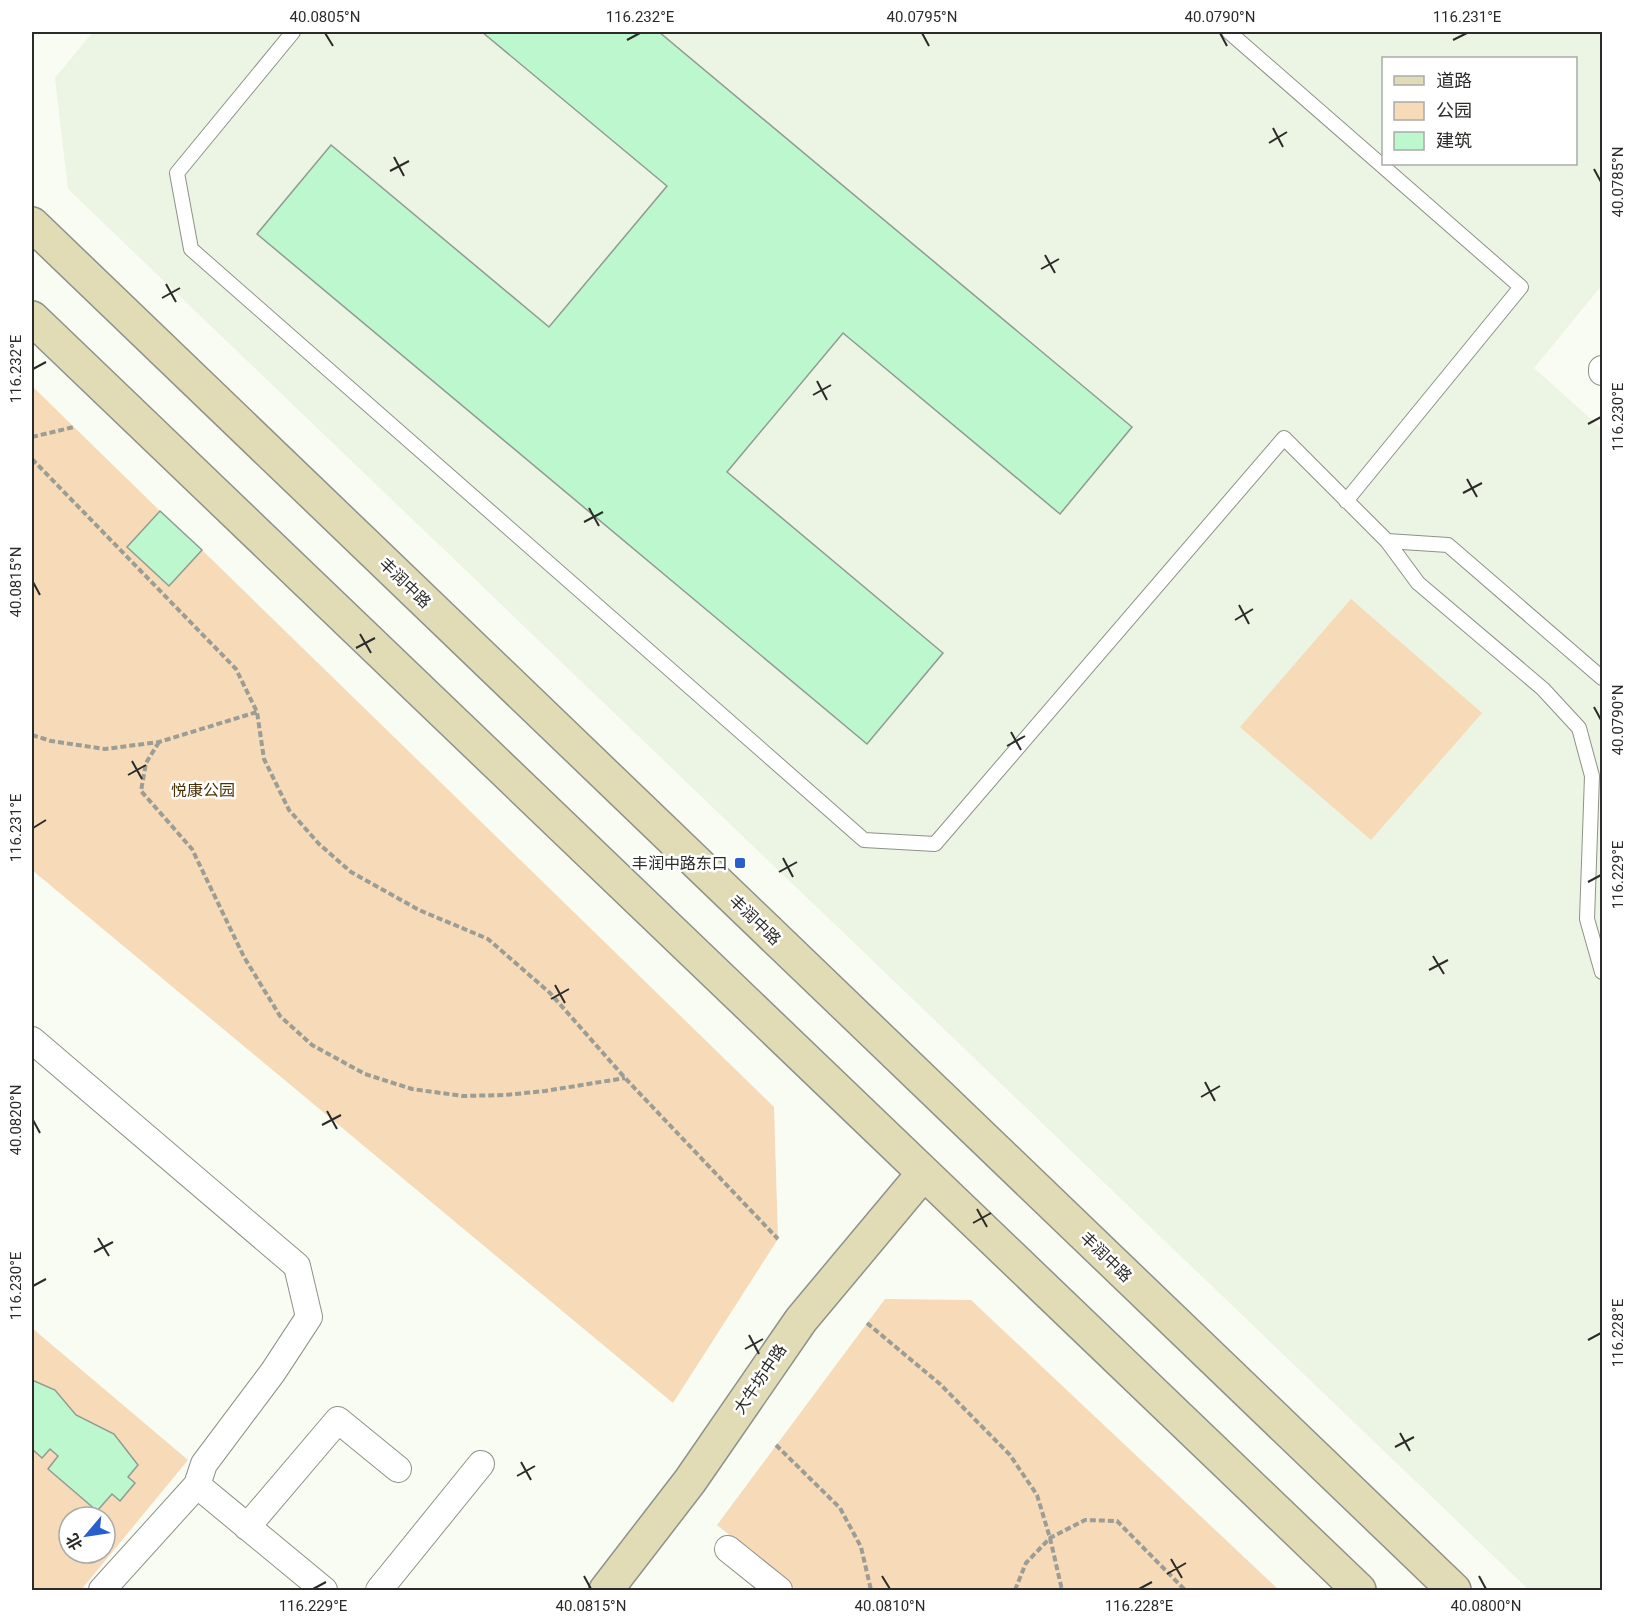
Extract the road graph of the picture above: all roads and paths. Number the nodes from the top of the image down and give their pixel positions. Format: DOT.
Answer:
graph roads {
  1 [pos="293,32"];
  2 [pos="1229,32"];
  3 [pos="32,224"];
  4 [pos="32,318"];
  5 [pos="74,427"];
  6 [pos="32,438"];
  7 [pos="32,459"];
  8 [pos="1346,501"];
  9 [pos="1387,541"];
  10 [pos="1602,678"];
  11 [pos="257,712"];
  12 [pos="32,735"];
  13 [pos="159,742"];
  14 [pos="1602,972"];
  15 [pos="32,1040"];
  16 [pos="625,1078"];
  17 [pos="923,1174"];
  18 [pos="777,1239"];
  19 [pos="867,1323"];
  20 [pos="776,1445"];
  21 [pos="481,1464"];
  22 [pos="398,1469"];
  23 [pos="197,1485"];
  24 [pos="247,1527"];
  25 [pos="1050,1538"];
  26 [pos="728,1549"];
  27 [pos="102,1590"];
  28 [pos="324,1590"];
  29 [pos="379,1590"];
  30 [pos="606,1590"];
  31 [pos="779,1590"];
  32 [pos="871,1590"];
  33 [pos="1015,1590"];
  34 [pos="1062,1590"];
  35 [pos="1185,1590"];
  36 [pos="1359,1590"];
  37 [pos="1454,1590"];
  1 -- 8 [label="lane"];
  2 -- 8 [label="lane"];
  3 -- 37 [label="street, 丰润中路"];
  4 -- 17 [label="street"];
  5 -- 6 [label="path"];
  7 -- 11 [label="path"];
  8 -- 9 [label="lane"];
  9 -- 10 [label="lane"];
  9 -- 14 [label="lane"];
  11 -- 13 [label="path"];
  11 -- 16 [label="path"];
  12 -- 13 [label="path"];
  13 -- 16 [label="path"];
  15 -- 23 [label="street"];
  16 -- 18 [label="path"];
  17 -- 30 [label="street, 大牛坊中路"];
  17 -- 36 [label="street"];
  19 -- 25 [label="path"];
  20 -- 32 [label="path"];
  21 -- 29 [label="street"];
  22 -- 24 [label="street"];
  23 -- 24 [label="street"];
  23 -- 27 [label="street"];
  24 -- 28 [label="street"];
  25 -- 33 [label="path"];
  25 -- 34 [label="path"];
  25 -- 35 [label="path"];
  26 -- 31 [label="street"];
}
